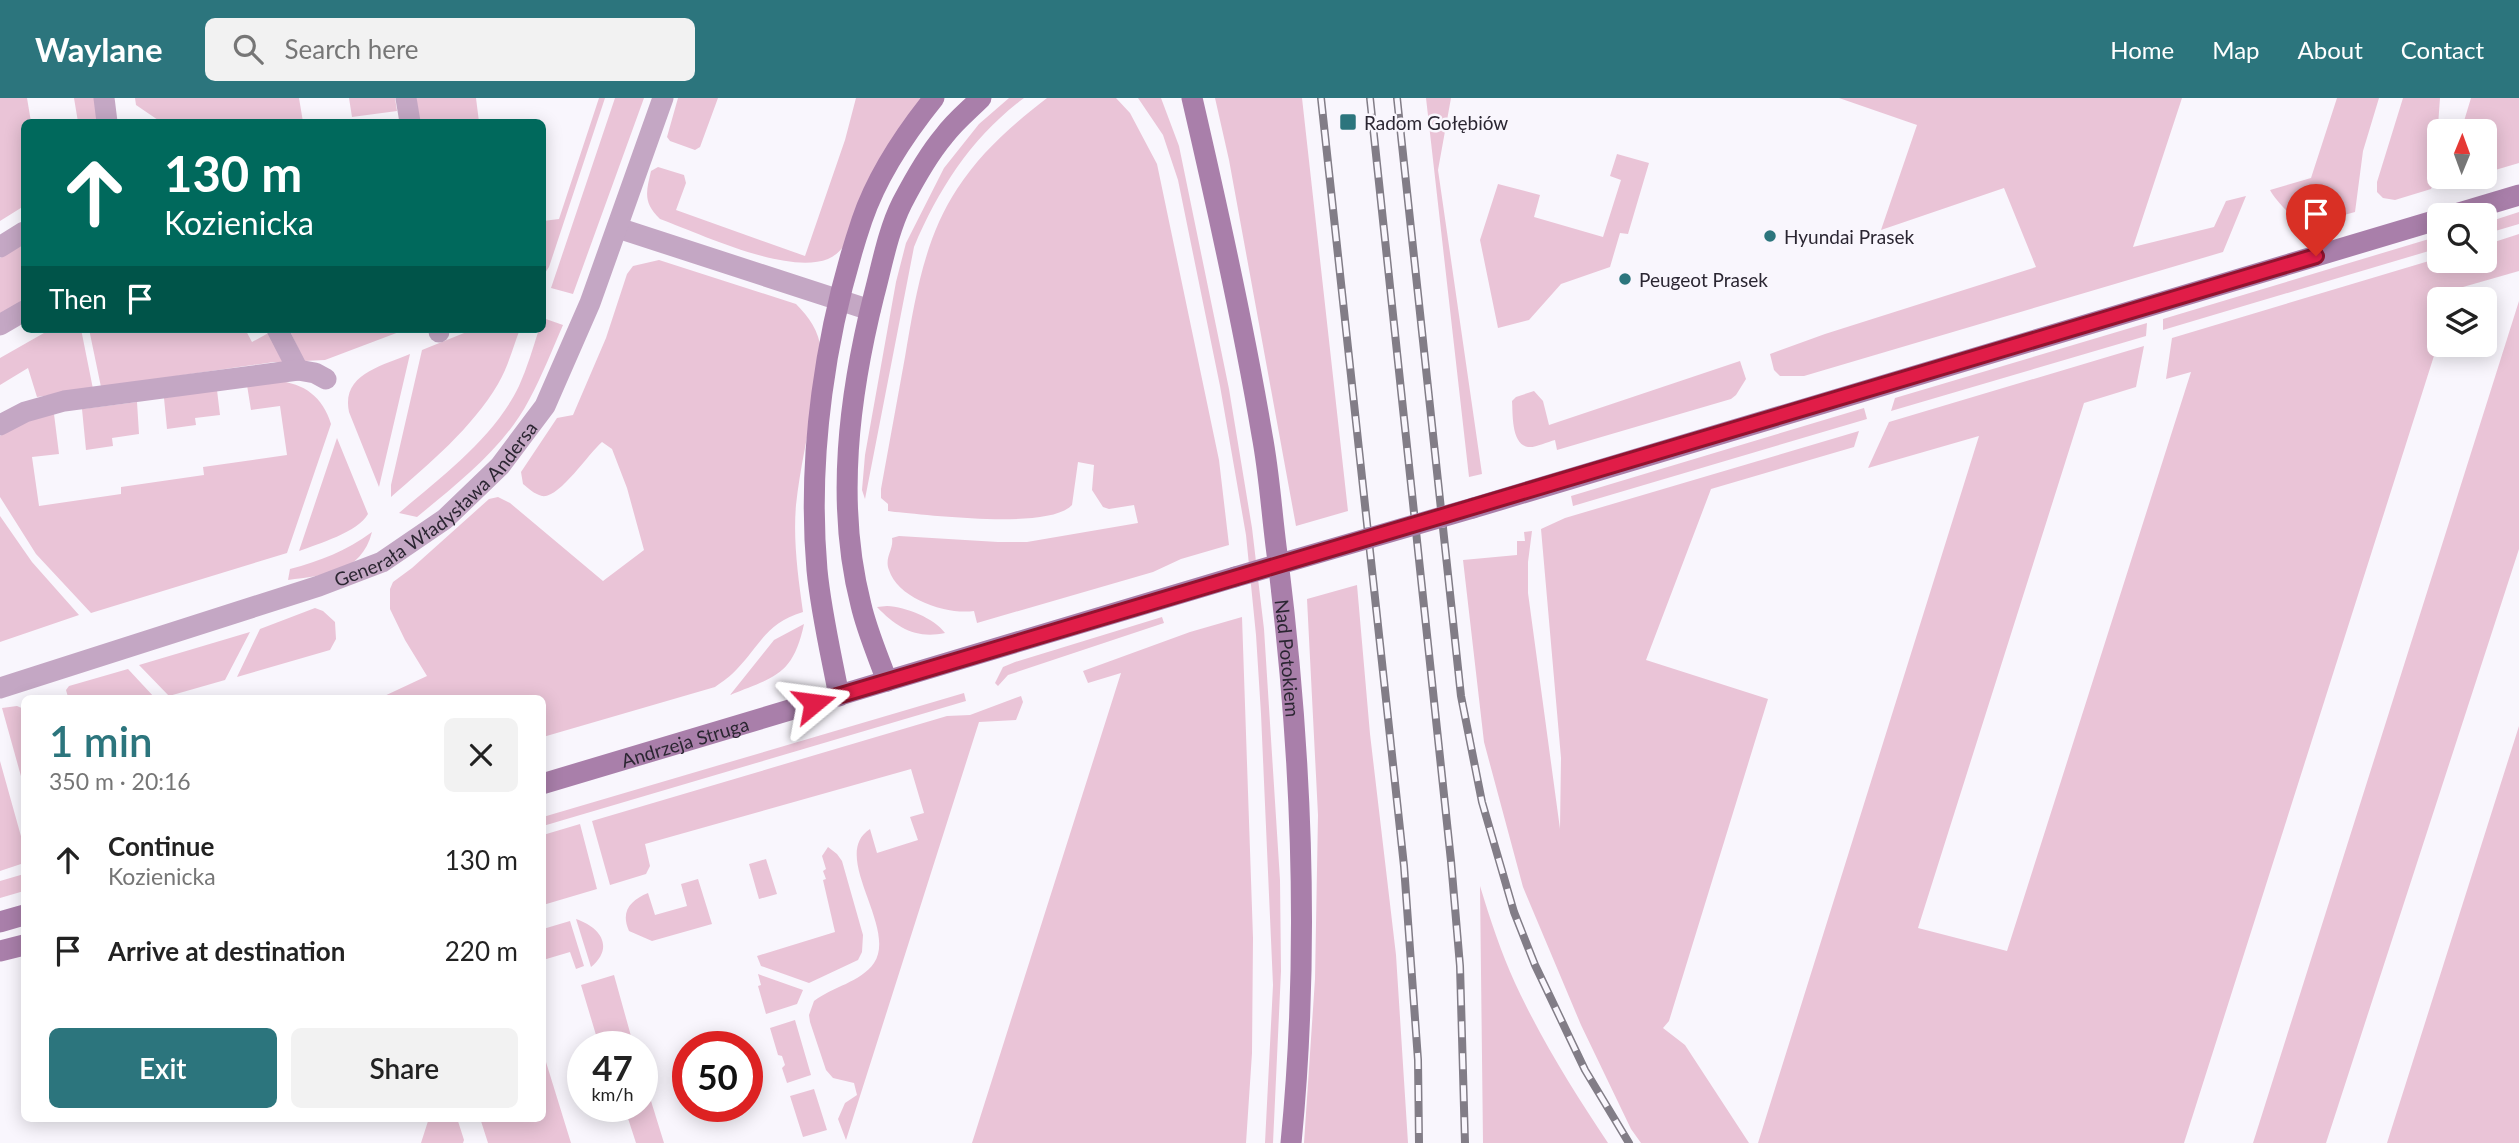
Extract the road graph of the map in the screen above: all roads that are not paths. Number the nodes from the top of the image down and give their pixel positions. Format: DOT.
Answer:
graph roads {
  1 [pos="104,98"];
  2 [pos="407,98"];
  3 [pos="663,98"];
  4 [pos="934,98"];
  5 [pos="981,98"];
  6 [pos="1192,98"];
  7 [pos="107,119"];
  8 [pos="410,119"];
  9 [pos="2519,195"];
  10 [pos="2492,203"];
  11 [pos="2427,223"];
  12 [pos="618,228"];
  13 [pos="21,234"];
  14 [pos="0,247"];
  15 [pos="840,300"];
  16 [pos="870,310"];
  17 [pos="21,313"];
  18 [pos="0,325"];
  19 [pos="280,333"];
  20 [pos="298,370"];
  21 [pos="326,379"];
  22 [pos="0,425"];
  23 [pos="887,681"];
  24 [pos="0,688"];
  25 [pos="839,696"];
  26 [pos="546,783"];
  27 [pos="21,916"];
  28 [pos="0,922"];
  29 [pos="21,946"];
  30 [pos="0,951"];
  31 [pos="1290,1143"];
  1 -- 7 [label="street"];
  2 -- 8 [label="street"];
  3 -- 12 [label="street, Generała Władysława Andersa"];
  4 -- 15 [label="main road"];
  5 -- 16 [label="main road"];
  6 -- 31 [label="main road, Nad Potokiem"];
  9 -- 10 [label="main road"];
  11 -- 23 [label="main road, Andrzeja Struga, bridge"];
  12 -- 15 [label="street"];
  12 -- 24 [label="street, Generała Władysława Andersa"];
  13 -- 14 [label="street"];
  15 -- 16 [label="street"];
  15 -- 25 [label="main road"];
  16 -- 23 [label="main road"];
  17 -- 18 [label="street"];
  19 -- 20 [label="street"];
  20 -- 21 [label="street"];
  20 -- 22 [label="street"];
  23 -- 25 [label="main road, Andrzeja Struga"];
  25 -- 26 [label="main road, Andrzeja Struga"];
  27 -- 28 [label="main road"];
  29 -- 30 [label="main road"];
}
